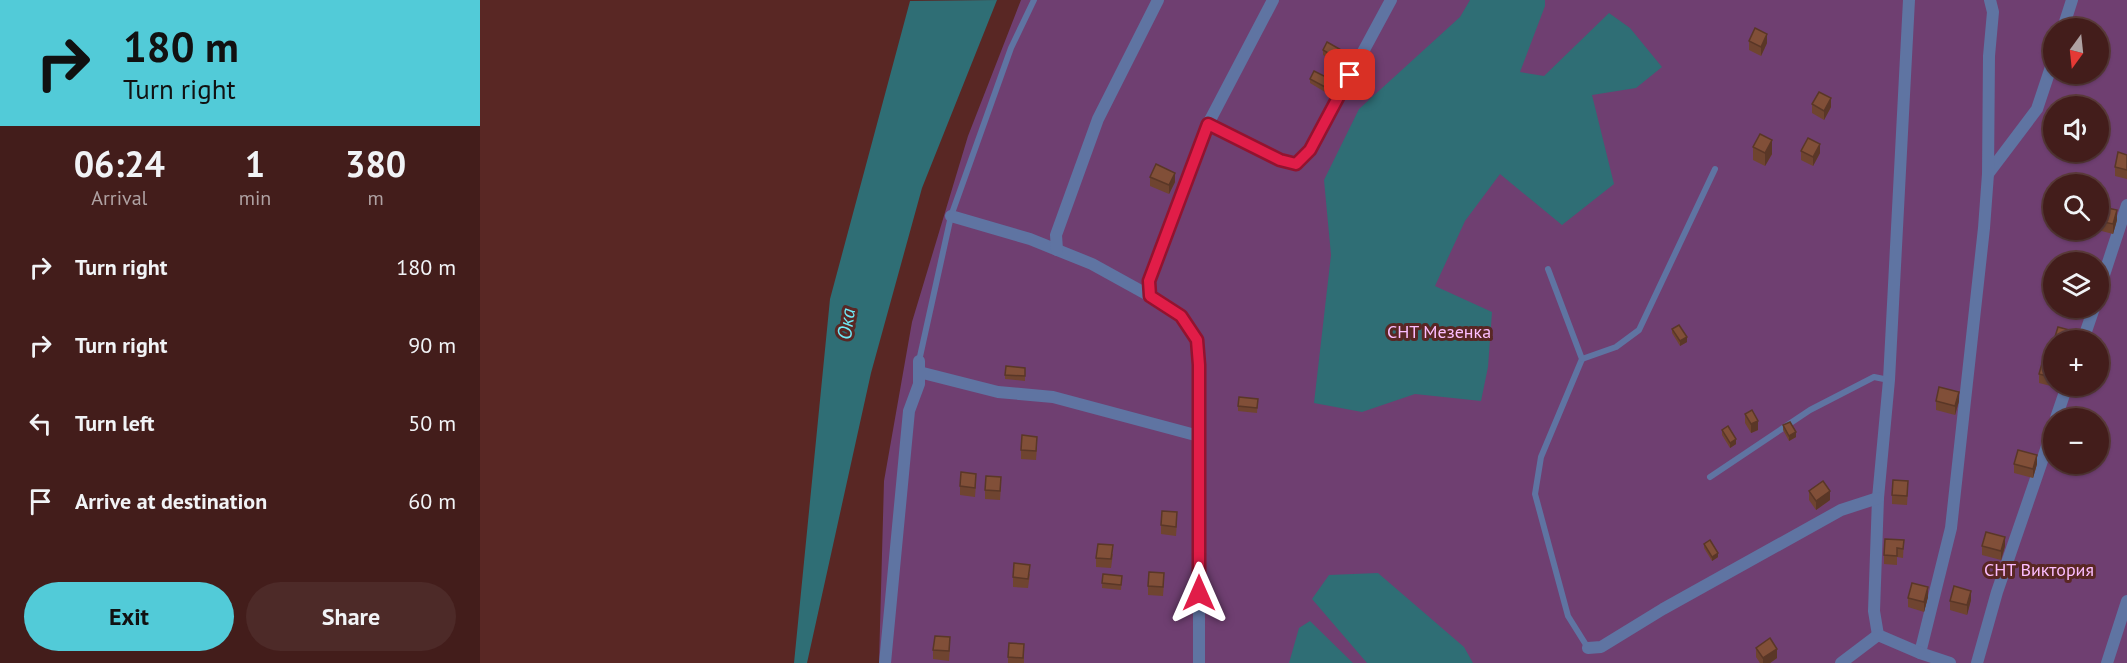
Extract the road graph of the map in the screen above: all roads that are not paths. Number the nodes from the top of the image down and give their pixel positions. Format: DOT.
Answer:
graph roads {
  1 [pos="1034,0"];
  2 [pos="1158,0"];
  3 [pos="1273,0"];
  4 [pos="1391,0"];
  5 [pos="1909,0"];
  6 [pos="1990,0"];
  7 [pos="2072,0"];
  8 [pos="2066,18"];
  9 [pos="2045,84"];
  10 [pos="1208,124"];
  11 [pos="1715,169"];
  12 [pos="1988,174"];
  13 [pos="2127,205"];
  14 [pos="951,216"];
  15 [pos="1057,250"];
  16 [pos="2109,260"];
  17 [pos="1548,269"];
  18 [pos="1150,296"];
  19 [pos="1582,359"];
  20 [pos="919,366"];
  21 [pos="1889,380"];
  22 [pos="1199,436"];
  23 [pos="2043,458"];
  24 [pos="1710,477"];
  25 [pos="1878,498"];
  26 [pos="2127,601"];
  27 [pos="1878,635"];
  28 [pos="1588,648"];
  29 [pos="1920,653"];
  30 [pos="885,663"];
  31 [pos="1199,663"];
  32 [pos="1841,663"];
  33 [pos="1950,663"];
  34 [pos="1977,663"];
  35 [pos="2107,663"];
  1 -- 14 [label="lane"];
  2 -- 15 [label="street"];
  3 -- 10 [label="street"];
  4 -- 10 [label="street"];
  5 -- 21 [label="street"];
  6 -- 12 [label="street"];
  7 -- 8 [label="street"];
  9 -- 12 [label="street"];
  10 -- 18 [label="street"];
  11 -- 19 [label="lane"];
  12 -- 29 [label="street"];
  13 -- 16 [label="street"];
  14 -- 15 [label="street"];
  14 -- 20 [label="lane"];
  15 -- 18 [label="street"];
  17 -- 19 [label="lane"];
  18 -- 22 [label="street"];
  19 -- 28 [label="lane"];
  20 -- 22 [label="street"];
  20 -- 30 [label="street"];
  21 -- 24 [label="lane"];
  21 -- 25 [label="street"];
  22 -- 31 [label="street"];
  23 -- 34 [label="street"];
  25 -- 27 [label="street"];
  25 -- 28 [label="street"];
  26 -- 35 [label="street"];
  27 -- 29 [label="street"];
  27 -- 32 [label="street"];
  29 -- 33 [label="street"];
}
